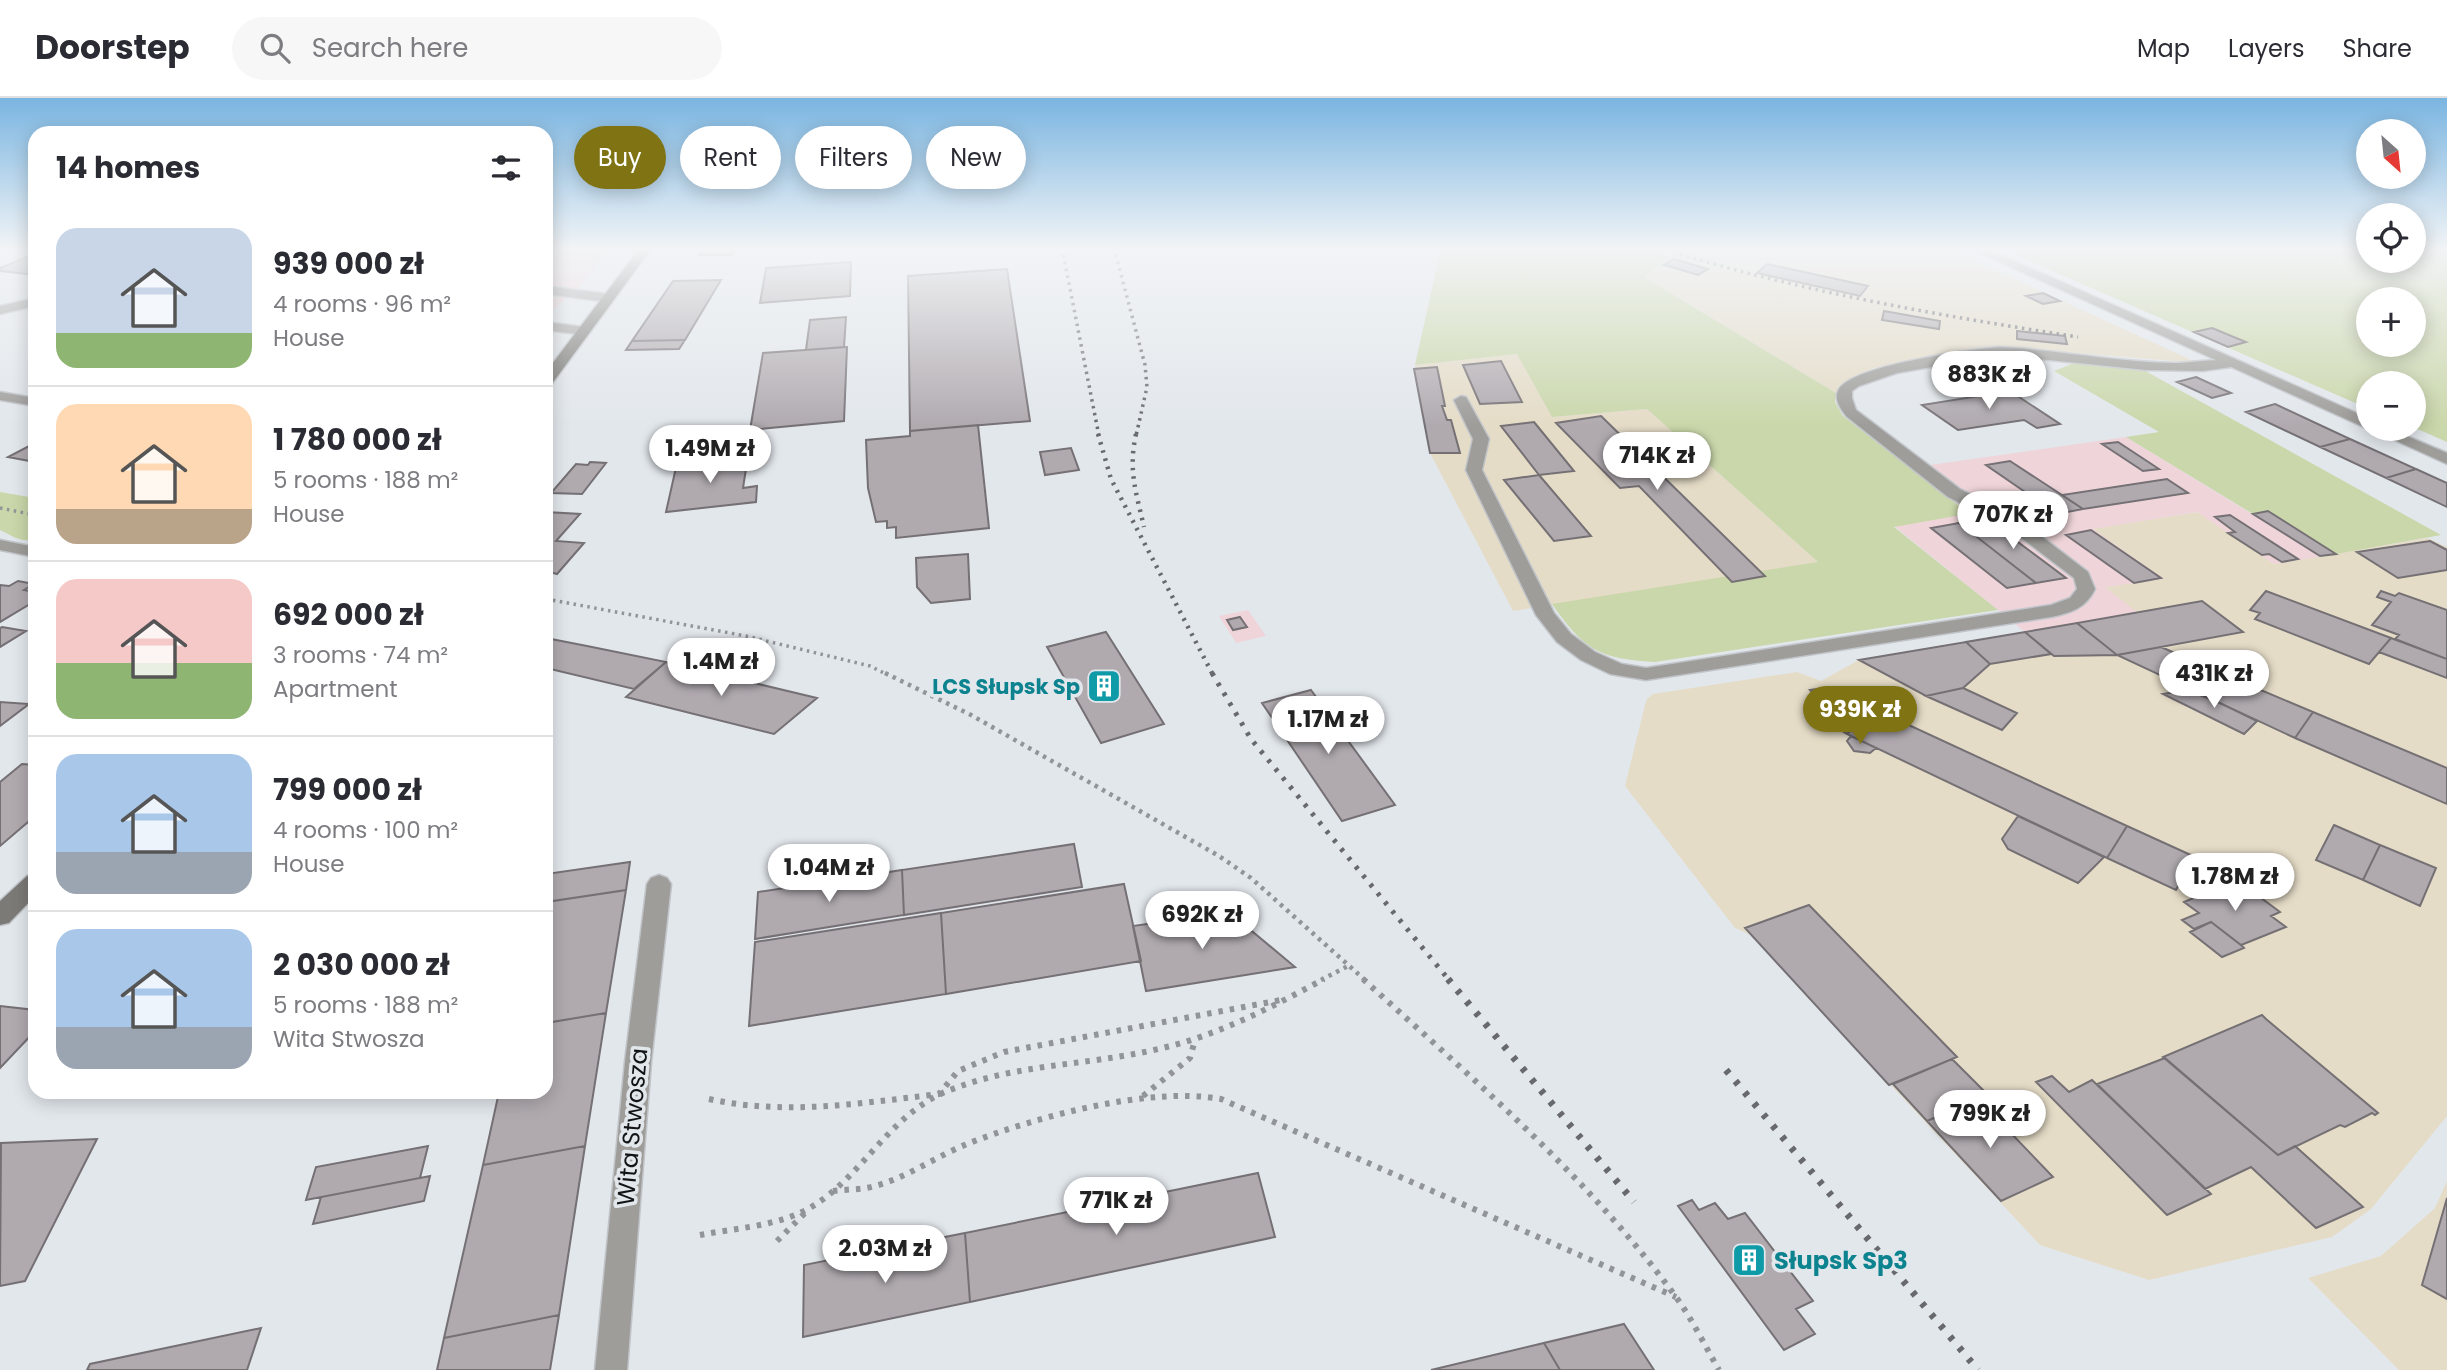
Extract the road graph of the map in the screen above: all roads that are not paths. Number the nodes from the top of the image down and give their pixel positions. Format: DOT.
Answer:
graph roads {
  1 [pos="601,307"];
  2 [pos="2107,307"];
  3 [pos="553,327"];
  4 [pos="583,331"];
  5 [pos="2231,363"];
  6 [pos="553,372"];
  7 [pos="0,396"];
  8 [pos="1461,400"];
  9 [pos="28,401"];
  10 [pos="2356,419"];
  11 [pos="2406,441"];
  12 [pos="2447,459"];
  13 [pos="0,545"];
  14 [pos="28,551"];
  15 [pos="659,884"];
  16 [pos="28,890"];
  17 [pos="0,916"];
  18 [pos="611,1370"];
  1 -- 4 [label="street"];
  2 -- 5 [label="street"];
  3 -- 4 [label="street"];
  4 -- 6 [label="street"];
  5 -- 8 [label="street"];
  5 -- 10 [label="street"];
  7 -- 9 [label="street"];
  11 -- 12 [label="street"];
  13 -- 14 [label="street"];
  15 -- 18 [label="street, Wita Stwosza"];
  16 -- 17 [label="street"];
}
